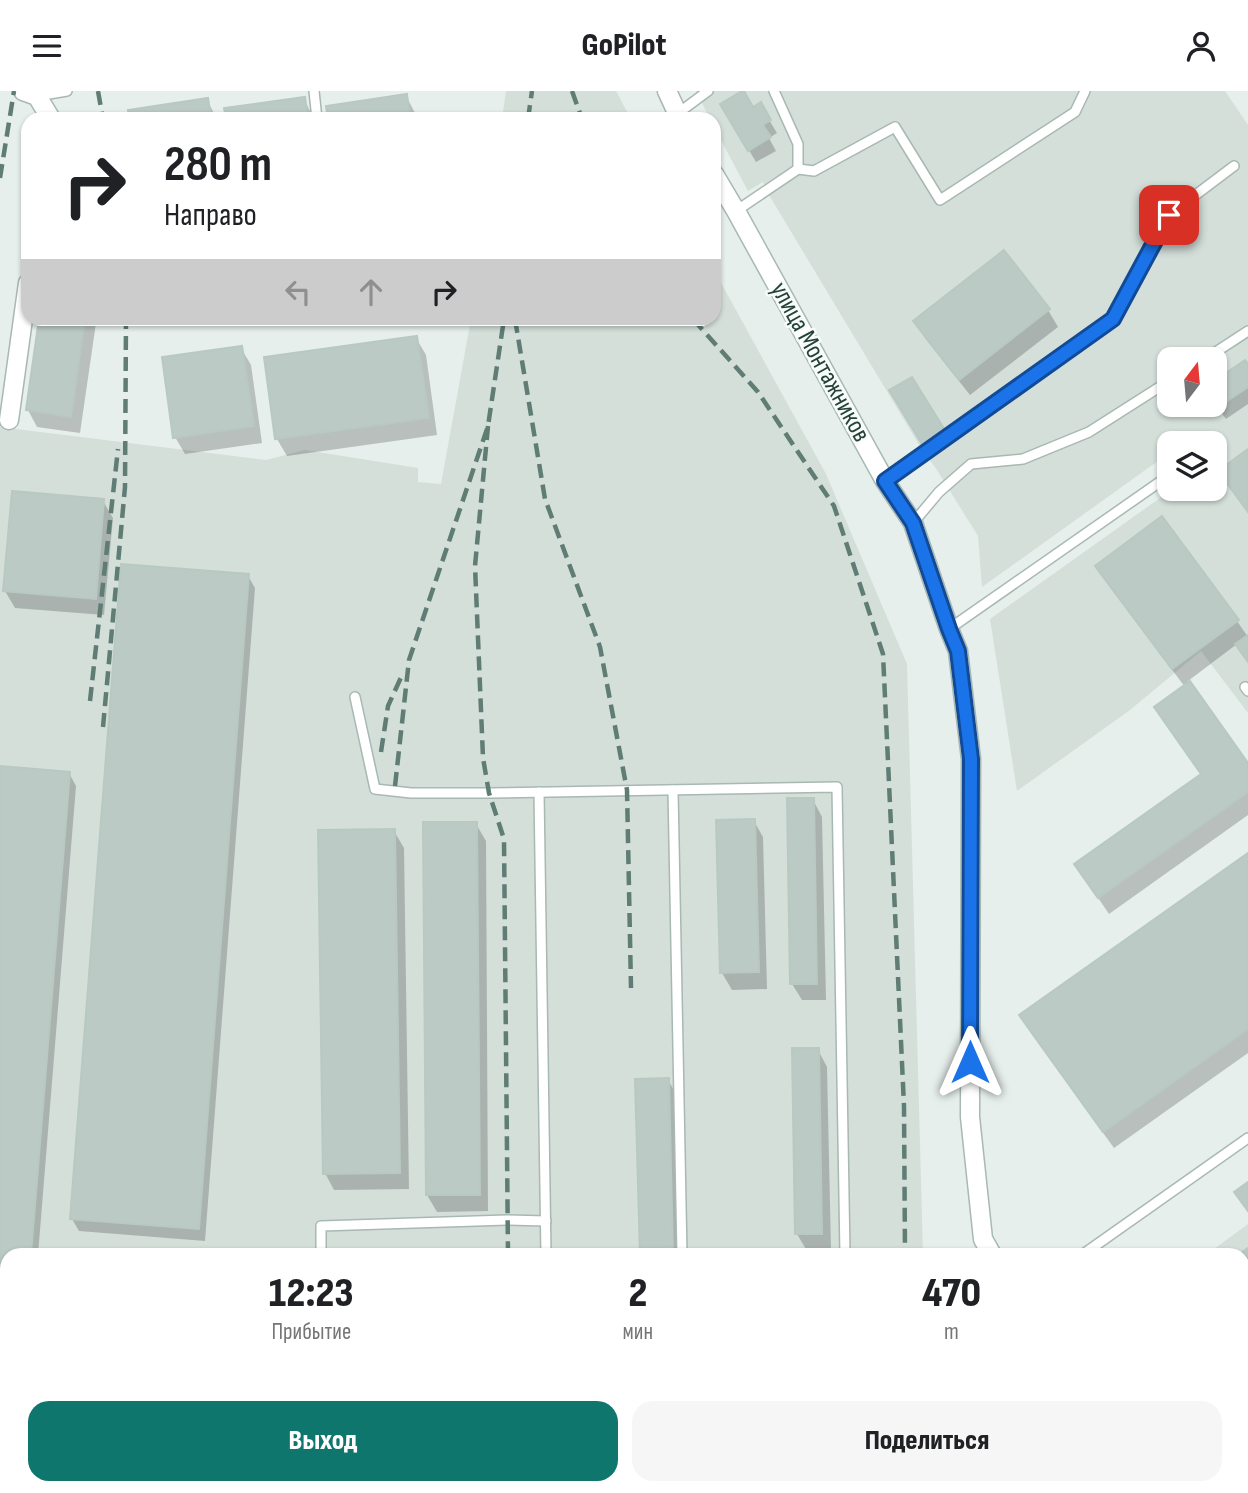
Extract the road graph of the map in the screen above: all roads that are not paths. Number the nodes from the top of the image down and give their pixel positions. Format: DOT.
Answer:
graph roads {
  1 [pos="67,91"];
  2 [pos="314,91"];
  3 [pos="667,91"];
  4 [pos="708,91"];
  5 [pos="774,91"];
  6 [pos="1085,91"];
  7 [pos="30,93"];
  8 [pos="45,112"];
  9 [pos="316,112"];
  10 [pos="677,112"];
  11 [pos="684,112"];
  12 [pos="1234,166"];
  13 [pos="798,169"];
  14 [pos="721,186"];
  15 [pos="736,211"];
  16 [pos="22,326"];
  17 [pos="1248,331"];
  18 [pos="1223,347"];
  19 [pos="1157,389"];
  20 [pos="9,420"];
  21 [pos="885,481"];
  22 [pos="1157,484"];
  23 [pos="913,523"];
  24 [pos="949,629"];
  25 [pos="355,697"];
  26 [pos="673,790"];
  27 [pos="539,792"];
  28 [pos="1248,1138"];
  29 [pos="545,1221"];
  30 [pos="321,1248"];
  31 [pos="546,1248"];
  32 [pos="682,1248"];
  33 [pos="845,1248"];
  34 [pos="988,1248"];
  35 [pos="1092,1248"];
  1 -- 7 [label="lane"];
  2 -- 9 [label="lane"];
  3 -- 10 [label="street"];
  4 -- 11 [label="lane"];
  5 -- 13 [label="lane"];
  6 -- 13 [label="lane"];
  7 -- 8 [label="street"];
  12 -- 21 [label="lane"];
  13 -- 15 [label="lane"];
  14 -- 15 [label="street, улица Монтажников"];
  15 -- 21 [label="street, улица Монтажников"];
  16 -- 20 [label="street"];
  17 -- 18 [label="lane"];
  19 -- 23 [label="lane"];
  21 -- 23 [label="street, улица Монтажников"];
  22 -- 24 [label="lane"];
  23 -- 24 [label="street, улица Монтажников"];
  24 -- 34 [label="street, улица Монтажников"];
  25 -- 27 [label="lane"];
  26 -- 27 [label="lane"];
  26 -- 32 [label="lane"];
  26 -- 33 [label="lane"];
  27 -- 29 [label="lane"];
  28 -- 35 [label="lane"];
  29 -- 30 [label="lane"];
  29 -- 31 [label="lane"];
}
